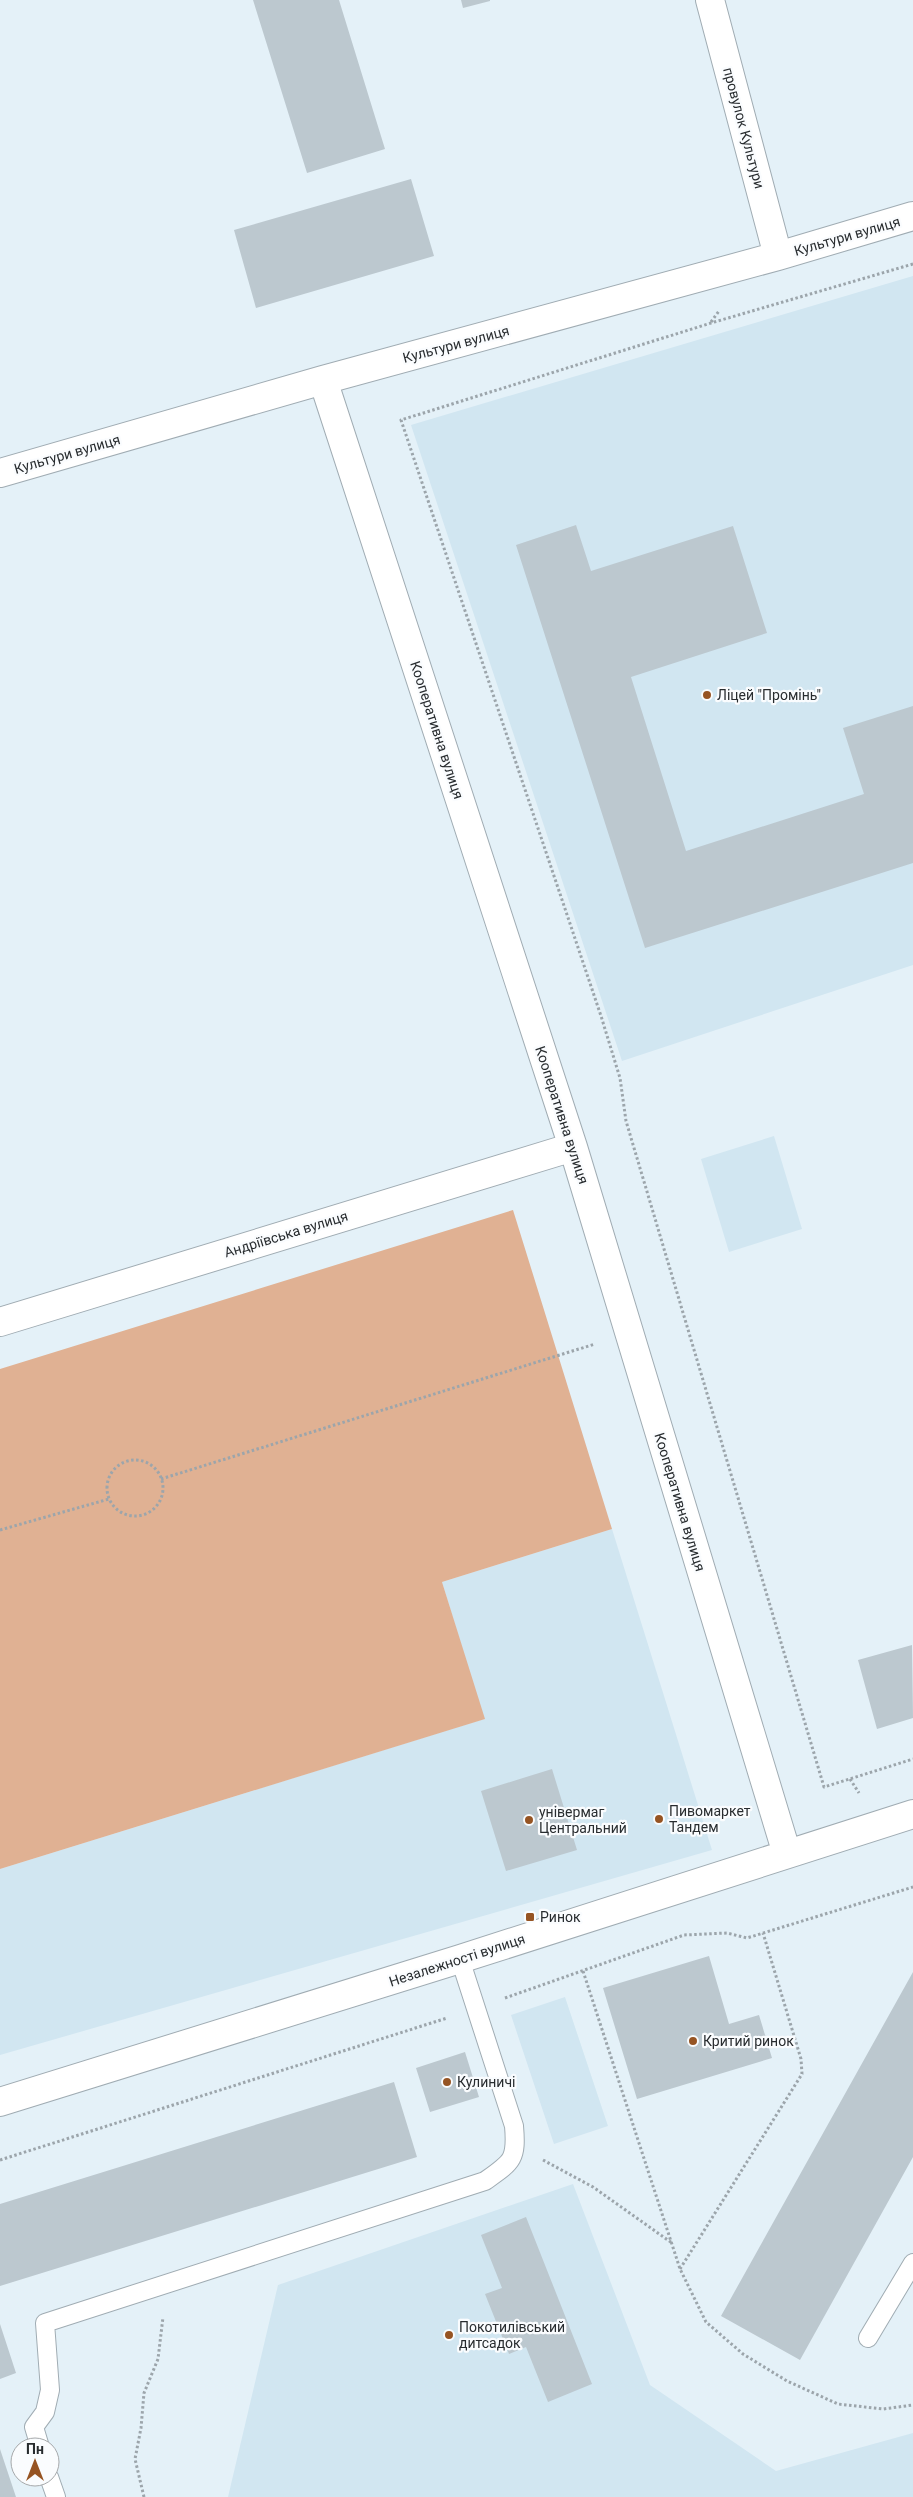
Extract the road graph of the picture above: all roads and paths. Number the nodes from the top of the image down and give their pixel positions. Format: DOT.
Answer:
graph roads {
  1 [pos="710,0"];
  2 [pos="913,216"];
  3 [pos="778,256"];
  4 [pos="913,264"];
  5 [pos="323,380"];
  6 [pos="0,473"];
  7 [pos="573,1147"];
  8 [pos="0,1322"];
  9 [pos="629,1334"];
  10 [pos="161,1479"];
  11 [pos="109,1499"];
  12 [pos="0,1530"];
  13 [pos="913,1759"];
  14 [pos="913,1814"];
  15 [pos="787,1854"];
  16 [pos="913,1888"];
  17 [pos="763,1933"];
  18 [pos="460,1960"];
  19 [pos="583,1971"];
  20 [pos="476,2009"];
  21 [pos="0,2102"];
  22 [pos="0,2160"];
  23 [pos="556,2165"];
  24 [pos="672,2243"];
  25 [pos="913,2263"];
  26 [pos="680,2268"];
  27 [pos="156,2287"];
  28 [pos="868,2338"];
  29 [pos="913,2405"];
  30 [pos="37,2437"];
  31 [pos="144,2497"];
  1 -- 3 [label="street, провулок Культури"];
  2 -- 3 [label="street, Культури вулиця"];
  3 -- 5 [label="street, Культури вулиця"];
  4 -- 13 [label="path"];
  5 -- 6 [label="street, Культури вулиця"];
  5 -- 7 [label="street, Кооперативна вулиця"];
  7 -- 8 [label="street, Андріївська вулиця"];
  7 -- 9 [label="street, Кооперативна вулиця"];
  9 -- 10 [label="path"];
  9 -- 15 [label="street, Кооперативна вулиця"];
  10 -- 11 [label="path"];
  10 -- 11 [label="path"];
  11 -- 12 [label="path"];
  14 -- 15 [label="street, Незалежності вулиця"];
  15 -- 18 [label="street, Незалежності вулиця"];
  16 -- 17 [label="path"];
  17 -- 19 [label="path"];
  17 -- 26 [label="path"];
  18 -- 20 [label="lane"];
  18 -- 21 [label="street, Незалежності вулиця"];
  19 -- 20 [label="path"];
  19 -- 24 [label="path"];
  20 -- 22 [label="path"];
  20 -- 27 [label="lane"];
  23 -- 24 [label="path"];
  24 -- 26 [label="path"];
  25 -- 28 [label="lane"];
  26 -- 29 [label="path"];
  27 -- 30 [label="lane"];
  27 -- 31 [label="path"];
}
